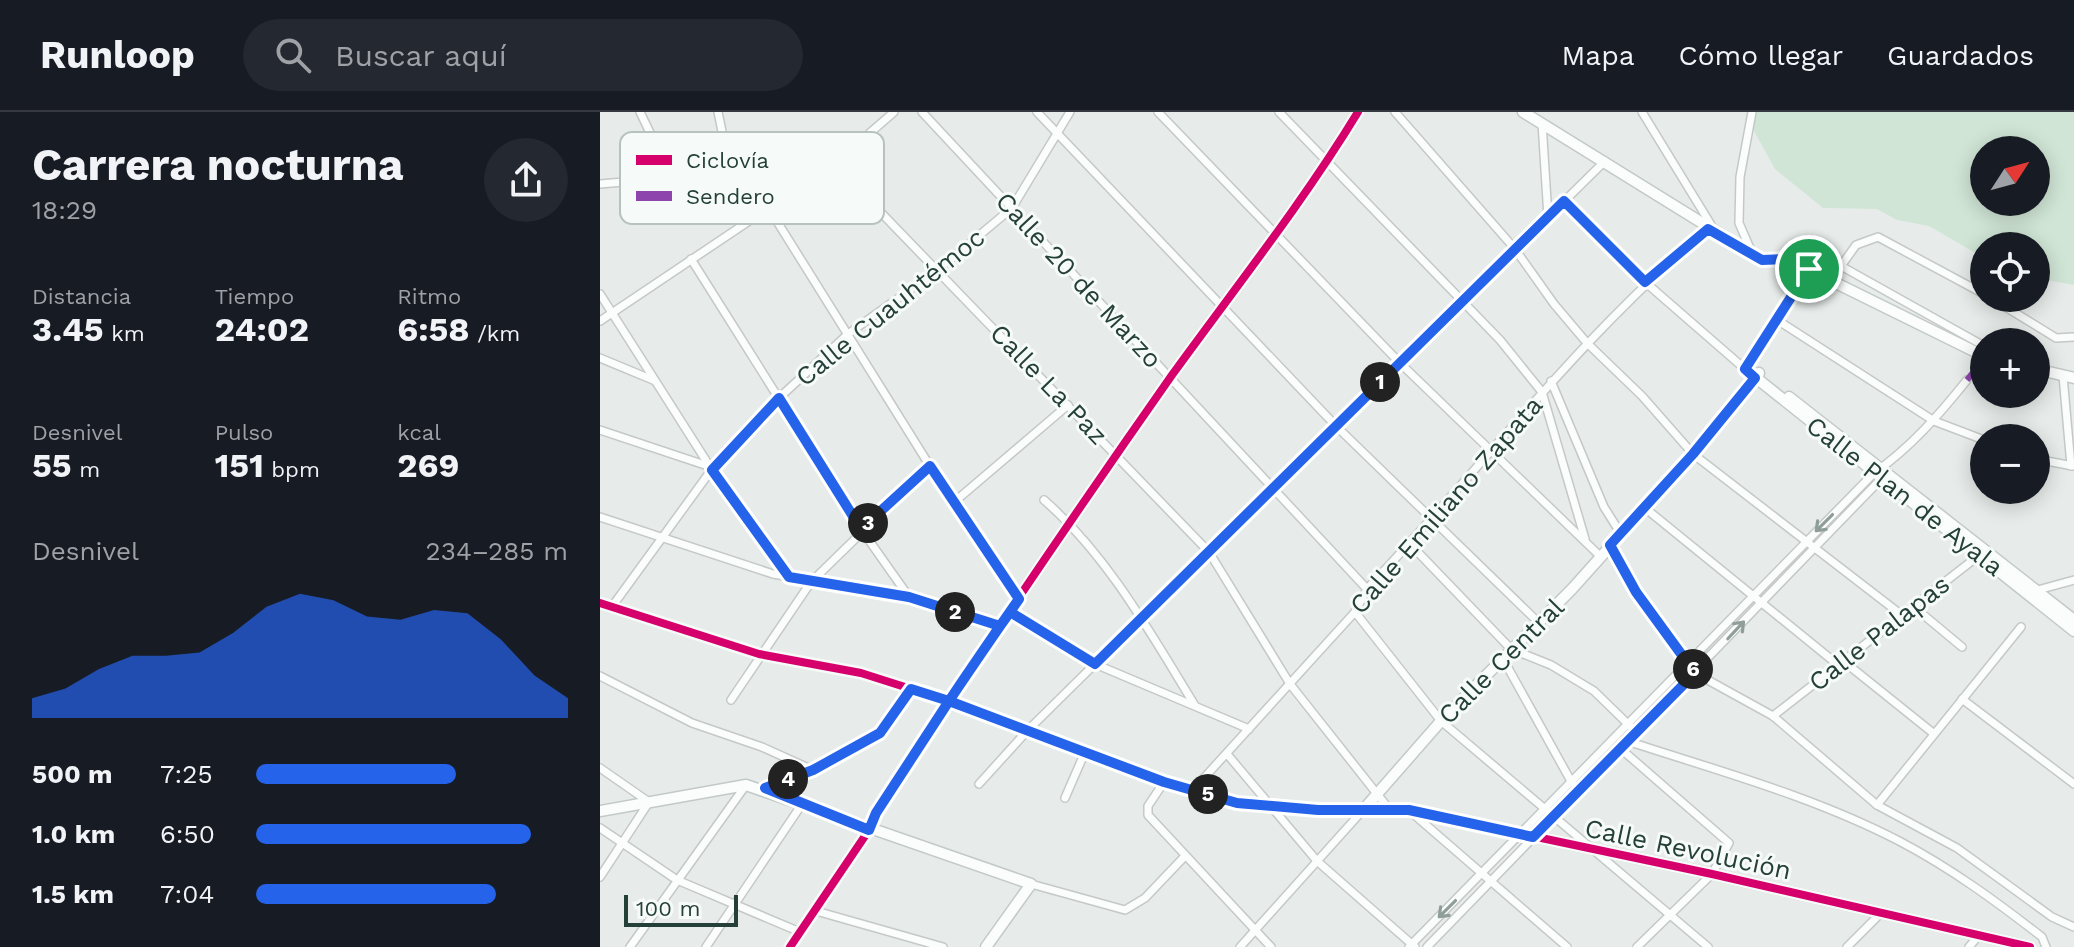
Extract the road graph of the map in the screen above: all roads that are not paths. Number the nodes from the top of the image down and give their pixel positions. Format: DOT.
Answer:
graph roads {
  1 [pos="640,112"];
  2 [pos="719,112"];
  3 [pos="894,112"];
  4 [pos="922,112"];
  5 [pos="1037,112"];
  6 [pos="1070,112"];
  7 [pos="1158,112"];
  8 [pos="1279,112"];
  9 [pos="1358,112"];
  10 [pos="1395,112"];
  11 [pos="1523,112"];
  12 [pos="1642,112"];
  13 [pos="1752,112"];
  14 [pos="1541,122"];
  15 [pos="650,132"];
  16 [pos="723,132"];
  17 [pos="871,132"];
  18 [pos="1058,133"];
  19 [pos="1328,161"];
  20 [pos="1605,161"];
  21 [pos="620,182"];
  22 [pos="600,184"];
  23 [pos="1564,201"];
  24 [pos="1012,208"];
  25 [pos="884,214"];
  26 [pos="1548,217"];
  27 [pos="743,224"];
  28 [pos="779,224"];
  29 [pos="1712,231"];
  30 [pos="1277,234"];
  31 [pos="1515,249"];
  32 [pos="1753,255"];
  33 [pos="691,259"];
  34 [pos="939,269"];
  35 [pos="1809,269"];
  36 [pos="1645,282"];
  37 [pos="1970,286"];
  38 [pos="600,294"];
  39 [pos="1463,302"];
  40 [pos="1223,305"];
  41 [pos="2014,312"];
  42 [pos="613,313"];
  43 [pos="1777,320"];
  44 [pos="600,321"];
  45 [pos="848,334"];
  46 [pos="2074,337"];
  47 [pos="1970,338"];
  48 [pos="1587,343"];
  49 [pos="1970,349"];
  50 [pos="600,358"];
  51 [pos="1399,362"];
  52 [pos="1747,366"];
  53 [pos="1757,375"];
  54 [pos="2068,377"];
  55 [pos="1171,378"];
  56 [pos="1967,380"];
  57 [pos="656,381"];
  58 [pos="1551,381"];
  59 [pos="1542,392"];
  60 [pos="779,398"];
  61 [pos="1068,405"];
  62 [pos="1934,421"];
  63 [pos="1336,426"];
  64 [pos="600,430"];
  65 [pos="1970,435"];
  66 [pos="1494,452"];
  67 [pos="1693,454"];
  68 [pos="1117,456"];
  69 [pos="2050,462"];
  70 [pos="930,466"];
  71 [pos="2072,466"];
  72 [pos="710,468"];
  73 [pos="1882,472"];
  74 [pos="1272,489"];
  75 [pos="1044,500"];
  76 [pos="953,503"];
  77 [pos="1645,508"];
  78 [pos="600,517"];
  79 [pos="1432,517"];
  80 [pos="1071,523"];
  81 [pos="861,529"];
  82 [pos="1621,534"];
  83 [pos="664,538"];
  84 [pos="1586,541"];
  85 [pos="1807,541"];
  86 [pos="1410,544"];
  87 [pos="1610,545"];
  88 [pos="1816,549"];
  89 [pos="1209,552"];
  90 [pos="1982,552"];
  91 [pos="1600,556"];
  92 [pos="789,577"];
  93 [pos="2074,580"];
  94 [pos="811,582"];
  95 [pos="1367,589"];
  96 [pos="2033,592"];
  97 [pos="1753,595"];
  98 [pos="909,597"];
  99 [pos="1019,599"];
  100 [pos="600,603"];
  101 [pos="1762,603"];
  102 [pos="1914,607"];
  103 [pos="611,608"];
  104 [pos="1010,612"];
  105 [pos="1355,612"];
  106 [pos="1903,616"];
  107 [pos="1142,618"];
  108 [pos="2074,620"];
  109 [pos="1537,621"];
  110 [pos="1000,626"];
  111 [pos="2021,627"];
  112 [pos="2074,631"];
  113 [pos="1962,647"];
  114 [pos="1511,649"];
  115 [pos="759,654"];
  116 [pos="1502,657"];
  117 [pos="1689,662"];
  118 [pos="1839,662"];
  119 [pos="1095,664"];
  120 [pos="1695,673"];
  121 [pos="600,676"];
  122 [pos="1290,684"];
  123 [pos="911,689"];
  124 [pos="1962,699"];
  125 [pos="731,700"];
  126 [pos="949,701"];
  127 [pos="1195,705"];
  128 [pos="1773,716"];
  129 [pos="1441,721"];
  130 [pos="1629,725"];
  131 [pos="1249,729"];
  132 [pos="1028,730"];
  133 [pos="1637,733"];
  134 [pos="1933,733"];
  135 [pos="1615,740"];
  136 [pos="1628,742"];
  137 [pos="1622,750"];
  138 [pos="1085,752"];
  139 [pos="1227,754"];
  140 [pos="600,768"];
  141 [pos="813,770"];
  142 [pos="1164,782"];
  143 [pos="1572,783"];
  144 [pos="979,784"];
  145 [pos="2074,784"];
  146 [pos="746,785"];
  147 [pos="765,788"];
  148 [pos="1193,790"];
  149 [pos="1376,795"];
  150 [pos="1065,798"];
  151 [pos="649,802"];
  152 [pos="802,804"];
  153 [pos="1877,805"];
  154 [pos="1275,808"];
  155 [pos="1547,808"];
  156 [pos="1364,809"];
  157 [pos="1390,810"];
  158 [pos="1409,810"];
  159 [pos="600,811"];
  160 [pos="1556,815"];
  161 [pos="600,828"];
  162 [pos="869,830"];
  163 [pos="1520,835"];
  164 [pos="1533,837"];
  165 [pos="623,844"];
  166 [pos="1594,850"];
  167 [pos="1185,856"];
  168 [pos="1317,861"];
  169 [pos="1482,874"];
  170 [pos="1712,874"];
  171 [pos="600,877"];
  172 [pos="677,880"];
  173 [pos="1491,882"];
  174 [pos="1031,884"];
  175 [pos="735,906"];
  176 [pos="816,911"];
  177 [pos="1882,912"];
  178 [pos="1669,914"];
  179 [pos="2074,927"];
  180 [pos="800,932"];
  181 [pos="1254,932"];
  182 [pos="1979,935"];
  183 [pos="1412,946"];
  184 [pos="630,947"];
  185 [pos="706,947"];
  186 [pos="790,947"];
  187 [pos="943,947"];
  188 [pos="986,947"];
  189 [pos="1240,947"];
  190 [pos="1271,947"];
  191 [pos="1427,947"];
  192 [pos="1567,947"];
  193 [pos="1637,947"];
  194 [pos="1708,947"];
  195 [pos="1847,947"];
  196 [pos="1969,947"];
  197 [pos="2030,947"];
  198 [pos="2046,947"];
  1 -- 15 [label="street"];
  2 -- 16 [label="street"];
  3 -- 17 [label="street"];
  4 -- 24 [label="street, Calle 20 de Marzo"];
  5 -- 18 [label="street"];
  6 -- 18 [label="street, Calle Cuauhtémoc"];
  7 -- 30 [label="street"];
  8 -- 19 [label="street"];
  9 -- 19 [label="street"];
  10 -- 31 [label="street"];
  11 -- 14 [label="street"];
  12 -- 29 [label="street"];
  13 -- 32 [label="street"];
  14 -- 20 [label="street"];
  14 -- 26 [label="street"];
  18 -- 24 [label="street, Calle Cuauhtémoc"];
  18 -- 40 [label="street"];
  19 -- 30 [label="street"];
  19 -- 39 [label="street"];
  20 -- 23 [label="street"];
  20 -- 29 [label="street"];
  21 -- 22 [label="street"];
  23 -- 26 [label="street"];
  23 -- 36 [label="street, Calle Plan de Ayala"];
  24 -- 34 [label="street, Calle Cuauhtémoc"];
  24 -- 55 [label="street, Calle 20 de Marzo"];
  25 -- 34 [label="street, Calle La Paz"];
  26 -- 31 [label="street"];
  27 -- 33 [label="street"];
  28 -- 45 [label="street"];
  29 -- 32 [label="street"];
  29 -- 36 [label="street, Calle Emiliano Zapata"];
  30 -- 40 [label="street"];
  30 -- 51 [label="street"];
  31 -- 39 [label="street"];
  31 -- 48 [label="street"];
  32 -- 35 [label="street"];
  33 -- 42 [label="street"];
  33 -- 60 [label="street"];
  34 -- 45 [label="street, Calle Cuauhtémoc"];
  34 -- 61 [label="street, Calle La Paz"];
  35 -- 43 [label="street"];
  35 -- 49 [label="street"];
  36 -- 48 [label="street, Calle Emiliano Zapata"];
  36 -- 52 [label="street, Calle Plan de Ayala"];
  37 -- 47 [label="street"];
  38 -- 42 [label="street"];
  39 -- 51 [label="street"];
  39 -- 59 [label="street"];
  40 -- 55 [label="street"];
  40 -- 63 [label="street"];
  41 -- 46 [label="street"];
  42 -- 44 [label="street"];
  42 -- 57 [label="street"];
  43 -- 52 [label="street"];
  43 -- 62 [label="street"];
  45 -- 60 [label="street, Calle Cuauhtémoc"];
  45 -- 70 [label="street"];
  48 -- 58 [label="street, Calle Emiliano Zapata"];
  48 -- 67 [label="street"];
  50 -- 57 [label="street"];
  51 -- 63 [label="street"];
  51 -- 66 [label="street"];
  52 -- 53 [label="street, Calle Plan de Ayala"];
  53 -- 67 [label="street, Calle Central"];
  53 -- 73 [label="street, Calle Plan de Ayala"];
  54 -- 71 [label="street"];
  55 -- 68 [label="street"];
  55 -- 74 [label="street, Calle 20 de Marzo"];
  56 -- 62 [label="street"];
  57 -- 72 [label="street"];
  58 -- 59 [label="street, Calle Emiliano Zapata"];
  58 -- 82 [label="street"];
  59 -- 66 [label="street, Calle Emiliano Zapata"];
  59 -- 84 [label="street"];
  60 -- 72 [label="street, Calle Cuauhtémoc"];
  60 -- 81 [label="street"];
  61 -- 68 [label="street, Calle La Paz"];
  61 -- 76 [label="street"];
  62 -- 65 [label="street"];
  62 -- 73 [label="street"];
  63 -- 74 [label="street"];
  63 -- 79 [label="street"];
  64 -- 72 [label="street"];
  66 -- 79 [label="street, Calle Emiliano Zapata"];
  66 -- 84 [label="street"];
  67 -- 77 [label="street, Calle Central"];
  67 -- 85 [label="street"];
  68 -- 80 [label="street"];
  68 -- 89 [label="street, Calle La Paz"];
  69 -- 71 [label="street"];
  70 -- 76 [label="street"];
  70 -- 81 [label="street"];
  72 -- 83 [label="street, Calle Cuauhtémoc"];
  72 -- 92 [label="street"];
  73 -- 85 [label="street, one-way"];
  73 -- 88 [label="street"];
  73 -- 90 [label="street, Calle Plan de Ayala"];
  74 -- 89 [label="street"];
  74 -- 95 [label="street, Calle 20 de Marzo"];
  75 -- 80 [label="street"];
  76 -- 99 [label="street"];
  77 -- 82 [label="street, Calle Central"];
  77 -- 97 [label="street"];
  78 -- 83 [label="street"];
  79 -- 86 [label="street, Calle Emiliano Zapata"];
  79 -- 109 [label="street"];
  80 -- 99 [label="street"];
  80 -- 107 [label="street"];
  81 -- 94 [label="street"];
  81 -- 98 [label="street"];
  82 -- 87 [label="street, Calle Central"];
  83 -- 92 [label="street"];
  83 -- 103 [label="street, Calle Cuauhtémoc"];
  84 -- 91 [label="street"];
  85 -- 88 [label="street"];
  85 -- 97 [label="street"];
  86 -- 95 [label="street, Calle Emiliano Zapata"];
  86 -- 114 [label="street"];
  87 -- 91 [label="street, Calle Central"];
  87 -- 117 [label="street"];
  88 -- 101 [label="street"];
  88 -- 106 [label="street"];
  89 -- 107 [label="street"];
  89 -- 122 [label="street, Calle La Paz"];
  90 -- 96 [label="street, Calle Plan de Ayala"];
  90 -- 102 [label="street, Calle Palapas"];
  91 -- 109 [label="street, Calle Central"];
  92 -- 94 [label="street"];
  93 -- 96 [label="street"];
  94 -- 98 [label="street"];
  94 -- 115 [label="street"];
  95 -- 105 [label="street, Calle Emiliano Zapata"];
  96 -- 108 [label="street, Calle Plan de Ayala"];
  96 -- 112 [label="street, Calle Plan de Ayala"];
  97 -- 101 [label="street"];
  97 -- 117 [label="street"];
  98 -- 110 [label="street"];
  99 -- 104 [label="street"];
  100 -- 103 [label="street, Calle Revolución"];
  101 -- 118 [label="street"];
  120 -- 101 [label="street, one-way"];
  102 -- 106 [label="street, Calle Palapas"];
  102 -- 113 [label="street"];
  103 -- 115 [label="street, Calle Revolución"];
  104 -- 110 [label="street"];
  104 -- 119 [label="street"];
  105 -- 122 [label="street, Calle Emiliano Zapata"];
  105 -- 129 [label="street"];
  106 -- 118 [label="street, Calle Palapas"];
  107 -- 119 [label="street"];
  107 -- 127 [label="street"];
  109 -- 114 [label="street, Calle Central"];
  110 -- 126 [label="street"];
  111 -- 124 [label="street"];
  114 -- 116 [label="street, Calle Central"];
  114 -- 130 [label="street"];
  115 -- 123 [label="street, Calle Revolución"];
  115 -- 125 [label="street"];
  116 -- 129 [label="street, Calle Central"];
  116 -- 143 [label="street"];
  117 -- 120 [label="street"];
  117 -- 130 [label="street"];
  118 -- 128 [label="street, Calle Palapas"];
  118 -- 134 [label="street"];
  119 -- 127 [label="street"];
  119 -- 132 [label="street"];
  120 -- 128 [label="street"];
  120 -- 133 [label="street"];
  121 -- 141 [label="street"];
  122 -- 131 [label="street, Calle Emiliano Zapata"];
  122 -- 149 [label="street, Calle La Paz"];
  123 -- 126 [label="street, Calle Revolución"];
  123 -- 141 [label="street"];
  124 -- 134 [label="street"];
  124 -- 145 [label="street"];
  126 -- 132 [label="street, Calle Revolución"];
  126 -- 162 [label="street"];
  127 -- 131 [label="street"];
  128 -- 153 [label="street"];
  129 -- 149 [label="street, Calle Central"];
  129 -- 155 [label="street"];
  130 -- 133 [label="street"];
  130 -- 135 [label="street"];
  131 -- 139 [label="street, Calle Emiliano Zapata"];
  132 -- 138 [label="street, Calle Revolución"];
  132 -- 144 [label="street"];
  133 -- 136 [label="street"];
  134 -- 153 [label="street"];
  135 -- 136 [label="street"];
  135 -- 137 [label="street"];
  135 -- 143 [label="street"];
  136 -- 137 [label="street"];
  136 -- 198 [label="street"];
  137 -- 160 [label="street"];
  137 -- 170 [label="street"];
  138 -- 142 [label="street, Calle Revolución"];
  138 -- 150 [label="street"];
  139 -- 148 [label="street, Calle Emiliano Zapata"];
  139 -- 154 [label="street"];
  140 -- 151 [label="street"];
  141 -- 147 [label="street"];
  142 -- 148 [label="street, Calle Revolución"];
  142 -- 167 [label="street"];
  143 -- 155 [label="street"];
  146 -- 147 [label="street"];
  146 -- 151 [label="street"];
  146 -- 172 [label="street"];
  147 -- 152 [label="street"];
  148 -- 154 [label="street, Calle Revolución"];
  149 -- 156 [label="street, Calle Central"];
  149 -- 157 [label="street, Calle La Paz"];
  151 -- 159 [label="street"];
  151 -- 165 [label="street"];
  152 -- 162 [label="street"];
  152 -- 175 [label="street"];
  153 -- 179 [label="street"];
  154 -- 156 [label="street, Calle Revolución"];
  154 -- 168 [label="street"];
  155 -- 160 [label="street"];
  155 -- 163 [label="street"];
  156 -- 157 [label="street, Calle Revolución"];
  156 -- 168 [label="street, Calle Central"];
  157 -- 158 [label="street, Calle Revolución"];
  158 -- 163 [label="street, Calle Revolución"];
  158 -- 169 [label="street"];
  160 -- 164 [label="street"];
  160 -- 166 [label="street"];
  161 -- 165 [label="street"];
  162 -- 174 [label="street"];
  162 -- 176 [label="street"];
  163 -- 164 [label="street, Calle Revolución"];
  163 -- 169 [label="street"];
  164 -- 166 [label="street, Calle Revolución"];
  164 -- 173 [label="street"];
  165 -- 171 [label="street"];
  165 -- 172 [label="street"];
  166 -- 170 [label="street, Calle Revolución"];
  166 -- 178 [label="street"];
  167 -- 174 [label="street"];
  167 -- 181 [label="street"];
  168 -- 181 [label="street, Calle Central"];
  168 -- 183 [label="street"];
  169 -- 173 [label="street"];
  169 -- 183 [label="street, one-way"];
  170 -- 177 [label="street, Calle Revolución"];
  170 -- 178 [label="street"];
  172 -- 175 [label="street"];
  172 -- 184 [label="street"];
  173 -- 191 [label="street"];
  173 -- 192 [label="street"];
  174 -- 188 [label="street"];
  175 -- 180 [label="street"];
  175 -- 185 [label="street"];
  176 -- 180 [label="street"];
  176 -- 187 [label="street"];
  177 -- 182 [label="street, Calle Revolución"];
  177 -- 195 [label="street"];
  178 -- 193 [label="street"];
  178 -- 194 [label="street"];
  180 -- 186 [label="street"];
  181 -- 189 [label="street, Calle Central"];
  181 -- 190 [label="street"];
  182 -- 196 [label="street"];
  182 -- 197 [label="street, Calle Revolución"];
}
